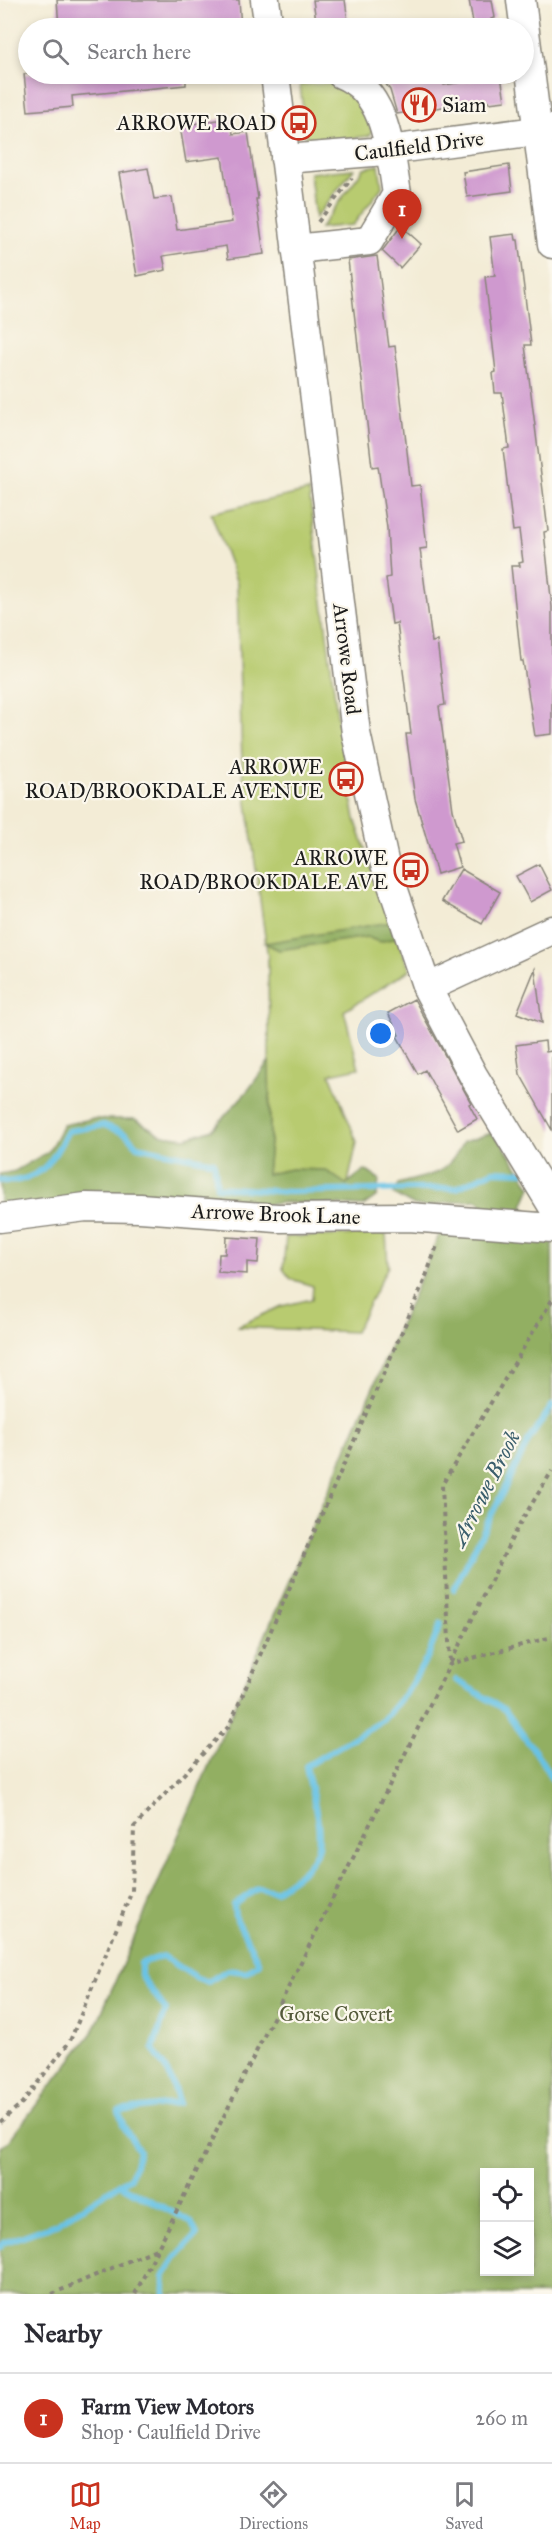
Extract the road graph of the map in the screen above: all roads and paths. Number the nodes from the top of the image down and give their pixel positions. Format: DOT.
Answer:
graph roads {
  1 [pos="265,0"];
  2 [pos="521,0"];
  3 [pos="268,18"];
  4 [pos="524,18"];
  5 [pos="534,70"];
  6 [pos="280,84"];
  7 [pos="359,84"];
  8 [pos="545,130"];
  9 [pos="382,151"];
  10 [pos="285,159"];
  11 [pos="552,244"];
  12 [pos="296,249"];
  13 [pos="552,930"];
  14 [pos="427,988"];
  15 [pos="546,1196"];
  16 [pos="0,1218"];
  17 [pos="447,1219"];
  18 [pos="552,1228"];
  19 [pos="552,1300"];
  20 [pos="552,1471"];
  21 [pos="552,1637"];
  22 [pos="450,1664"];
  23 [pos="0,2122"];
  24 [pos="157,2249"];
  25 [pos="52,2294"];
  26 [pos="135,2294"];
  1 -- 3 [label="street"];
  2 -- 4 [label="street"];
  5 -- 8 [label="street"];
  6 -- 10 [label="street, Arrowe Road"];
  7 -- 9 [label="street"];
  8 -- 9 [label="street, Caulfield Drive"];
  8 -- 11 [label="street"];
  9 -- 10 [label="street, Caulfield Drive"];
  9 -- 12 [label="path"];
  9 -- 12 [label="street"];
  10 -- 12 [label="street, Arrowe Road"];
  12 -- 14 [label="street, Arrowe Road"];
  13 -- 14 [label="street"];
  14 -- 15 [label="street, Arrowe Road"];
  16 -- 17 [label="street, Arrowe Brook Lane"];
  17 -- 18 [label="street, Arrowe Brook Lane"];
  17 -- 23 [label="path"];
  19 -- 22 [label="path"];
  20 -- 22 [label="path"];
  21 -- 22 [label="path"];
  22 -- 24 [label="path"];
  24 -- 25 [label="path"];
  24 -- 26 [label="path"];
}
